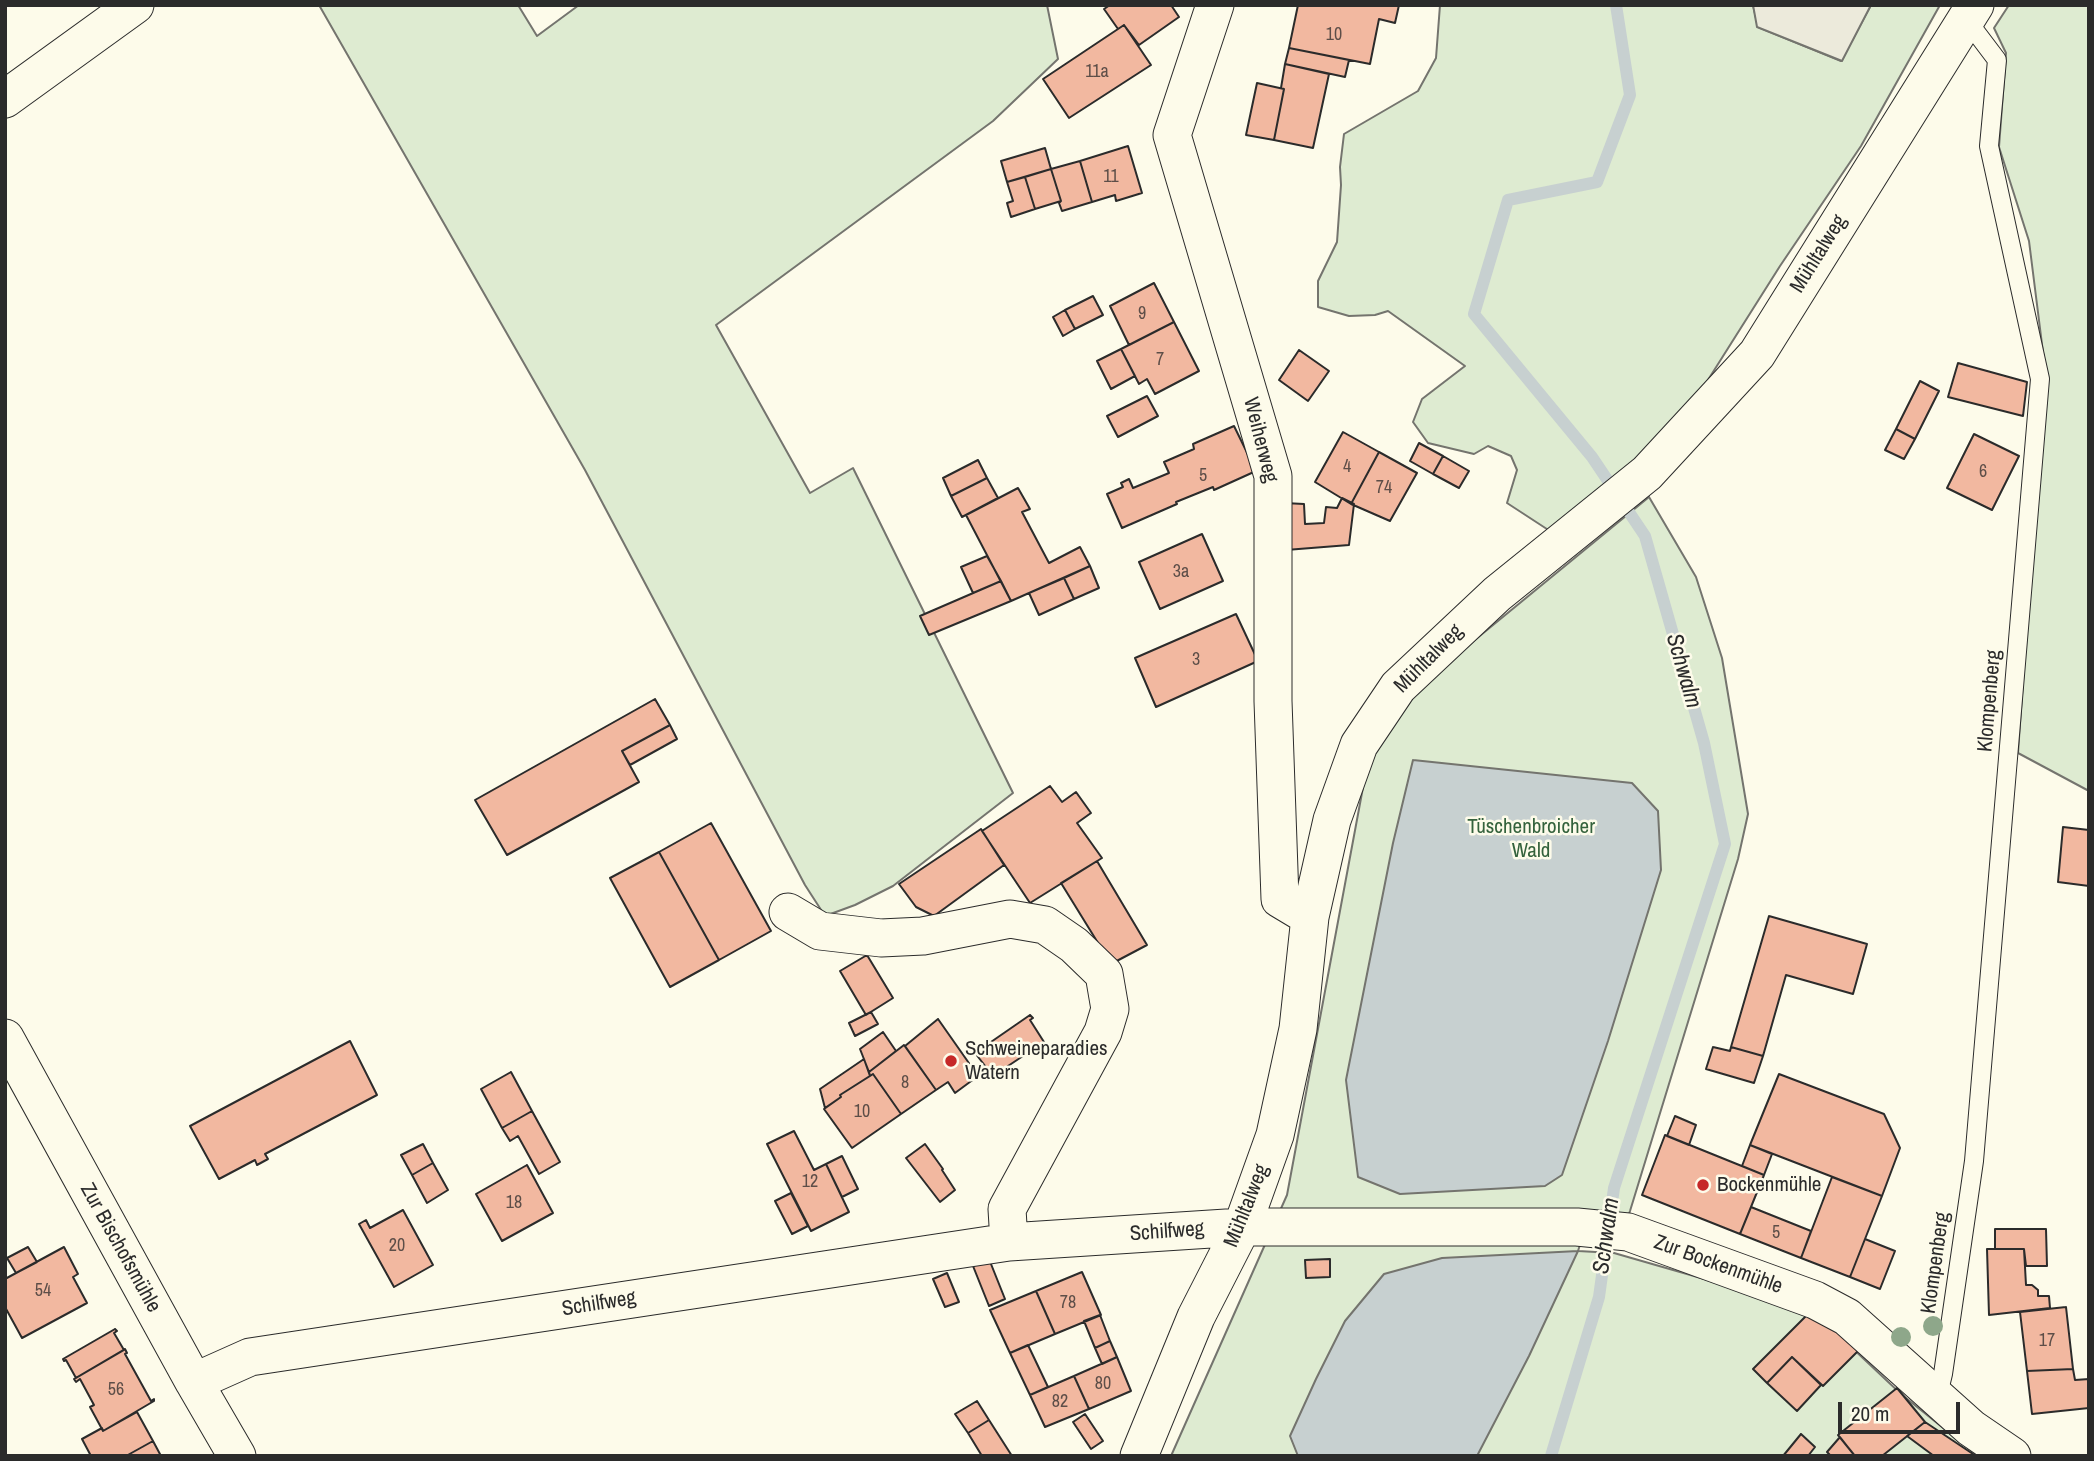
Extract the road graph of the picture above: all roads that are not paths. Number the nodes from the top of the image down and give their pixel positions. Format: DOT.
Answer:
graph roads {
  1 [pos="135,5"];
  2 [pos="1216,5"];
  3 [pos="1970,12"];
  4 [pos="5,99"];
  5 [pos="788,912"];
  6 [pos="1310,917"];
  7 [pos="5,1038"];
  8 [pos="1242,1227"];
  9 [pos="1009,1242"];
  10 [pos="194,1382"];
  11 [pos="1937,1399"];
  12 [pos="237,1456"];
  13 [pos="1139,1456"];
  14 [pos="2012,1456"];
  1 -- 4 [label="street"];
  2 -- 6 [label="street, Weiherweg"];
  3 -- 6 [label="street, Mühltalweg"];
  3 -- 11 [label="lane, Klompenberg"];
  5 -- 9 [label="street"];
  6 -- 8 [label="street, Mühltalweg"];
  7 -- 10 [label="street, Zur Bischofsmühle"];
  8 -- 9 [label="street, Schilfweg"];
  8 -- 11 [label="street, Zur Bockenmühle"];
  8 -- 13 [label="street, Mühltalweg"];
  9 -- 10 [label="street, Schilfweg"];
  10 -- 12 [label="street, Zur Bischofsmühle"];
  11 -- 14 [label="street, Zur Bockenmühle"];
}
